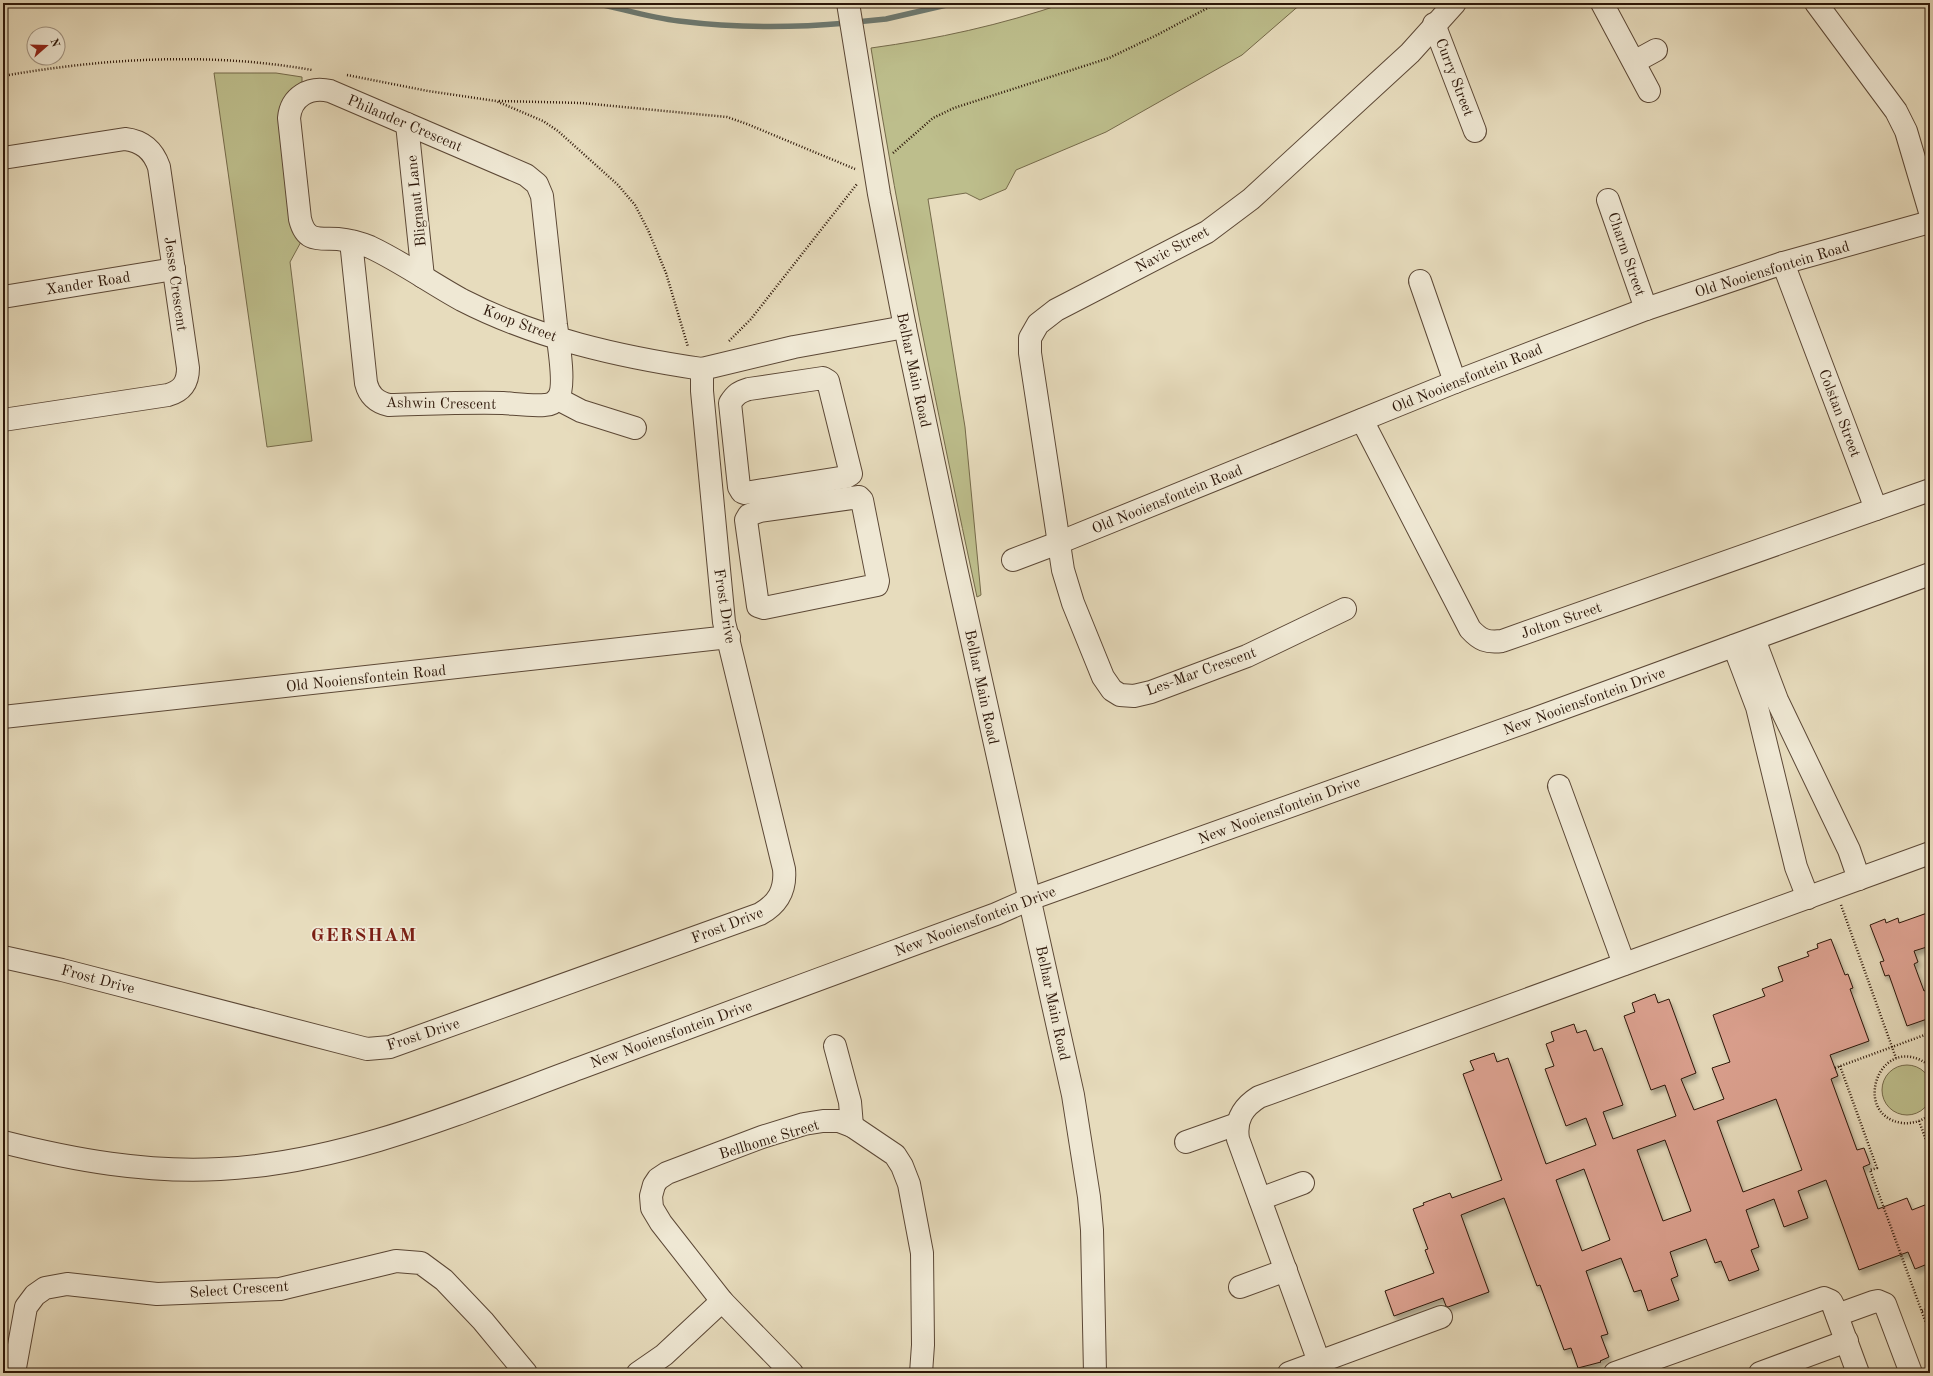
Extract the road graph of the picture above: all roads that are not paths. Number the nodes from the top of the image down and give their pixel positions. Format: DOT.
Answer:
graph roads {
  1 [pos="848,3"];
  2 [pos="1455,3"];
  3 [pos="1602,3"];
  4 [pos="1816,3"];
  5 [pos="1434,24"];
  6 [pos="1656,50"];
  7 [pos="1634,62"];
  8 [pos="1649,91"];
  9 [pos="407,124"];
  10 [pos="1475,131"];
  11 [pos="3,158"];
  12 [pos="1608,200"];
  13 [pos="1930,212"];
  14 [pos="1930,222"];
  15 [pos="351,241"];
  16 [pos="1783,263"];
  17 [pos="174,269"];
  18 [pos="423,277"];
  19 [pos="1420,281"];
  20 [pos="3,296"];
  21 [pos="1646,309"];
  22 [pos="905,327"];
  23 [pos="558,338"];
  24 [pos="709,367"];
  25 [pos="1455,382"];
  26 [pos="558,399"];
  27 [pos="3,420"];
  28 [pos="1362,420"];
  29 [pos="635,428"];
  30 [pos="738,478"];
  31 [pos="710,481"];
  32 [pos="1930,490"];
  33 [pos="1876,510"];
  34 [pos="1058,543"];
  35 [pos="1013,560"];
  36 [pos="752,562"];
  37 [pos="718,564"];
  38 [pos="1930,574"];
  39 [pos="1345,609"];
  40 [pos="729,637"];
  41 [pos="1754,639"];
  42 [pos="1734,646"];
  43 [pos="3,717"];
  44 [pos="1559,786"];
  45 [pos="1930,853"];
  46 [pos="1859,879"];
  47 [pos="1808,898"];
  48 [pos="1030,899"];
  49 [pos="3,957"];
  50 [pos="1624,964"];
  51 [pos="835,1046"];
  52 [pos="1237,1124"];
  53 [pos="852,1126"];
  54 [pos="3,1142"];
  55 [pos="1186,1142"];
  56 [pos="1303,1183"];
  57 [pos="1260,1199"];
  58 [pos="1286,1270"];
  59 [pos="1240,1287"];
  60 [pos="722,1301"];
  61 [pos="1837,1315"];
  62 [pos="1441,1317"];
  63 [pos="1847,1341"];
  64 [pos="1319,1362"];
  65 [pos="1655,1366"];
  66 [pos="14,1373"];
  67 [pos="526,1373"];
  68 [pos="638,1373"];
  69 [pos="792,1373"];
  70 [pos="921,1373"];
  71 [pos="1095,1373"];
  72 [pos="1289,1373"];
  73 [pos="1615,1373"];
  74 [pos="1760,1373"];
  75 [pos="1858,1373"];
  76 [pos="1911,1373"];
  1 -- 22 [label="street, Belhar Main Road"];
  2 -- 5 [label="street, Navic Street"];
  3 -- 7 [label="street"];
  4 -- 13 [label="street"];
  5 -- 10 [label="street, Curry Street"];
  5 -- 34 [label="street, Navic Street"];
  6 -- 7 [label="street"];
  7 -- 8 [label="street"];
  9 -- 15 [label="street, Philander Crescent"];
  9 -- 18 [label="street, Blignaut Lane"];
  9 -- 23 [label="street, Philander Crescent"];
  11 -- 17 [label="street, Jesse Crescent"];
  12 -- 21 [label="street, Charm Street"];
  14 -- 16 [label="street, Old Nooiensfontein Road"];
  15 -- 18 [label="street, Koop Street"];
  15 -- 26 [label="street, Ashwin Crescent"];
  16 -- 21 [label="street, Old Nooiensfontein Road"];
  16 -- 33 [label="street, Colstan Street"];
  17 -- 20 [label="street, Xander Road"];
  17 -- 27 [label="street, Jesse Crescent"];
  18 -- 23 [label="street, Koop Street"];
  19 -- 25 [label="street"];
  21 -- 25 [label="street, Old Nooiensfontein Road"];
  22 -- 24 [label="street"];
  22 -- 48 [label="street, Belhar Main Road"];
  23 -- 24 [label="street, Koop Street"];
  23 -- 26 [label="street"];
  24 -- 31 [label="street, Frost Drive"];
  25 -- 28 [label="street, Old Nooiensfontein Road"];
  26 -- 29 [label="street"];
  28 -- 33 [label="street, Jolton Street"];
  28 -- 34 [label="street, Old Nooiensfontein Road"];
  30 -- 30 [label="street"];
  30 -- 31 [label="street"];
  31 -- 37 [label="street, Frost Drive"];
  32 -- 33 [label="street"];
  34 -- 35 [label="street, Old Nooiensfontein Road"];
  34 -- 39 [label="street, Les-Mar Crescent"];
  36 -- 36 [label="street"];
  36 -- 37 [label="street"];
  37 -- 40 [label="street, Frost Drive"];
  38 -- 41 [label="street, New Nooiensfontein Drive"];
  40 -- 43 [label="street, Old Nooiensfontein Road"];
  40 -- 49 [label="street, Frost Drive"];
  41 -- 42 [label="street, New Nooiensfontein Drive"];
  41 -- 46 [label="street"];
  42 -- 47 [label="street"];
  42 -- 48 [label="street, New Nooiensfontein Drive"];
  44 -- 50 [label="street"];
  45 -- 46 [label="street"];
  46 -- 47 [label="street"];
  47 -- 50 [label="street"];
  48 -- 54 [label="street, New Nooiensfontein Drive"];
  48 -- 71 [label="street, Belhar Main Road"];
  50 -- 52 [label="street"];
  51 -- 53 [label="street"];
  52 -- 55 [label="street"];
  52 -- 57 [label="street"];
  53 -- 60 [label="street, Bellhome Street"];
  53 -- 70 [label="street, Bellhome Street"];
  56 -- 57 [label="street"];
  57 -- 58 [label="street"];
  58 -- 59 [label="street"];
  58 -- 64 [label="street"];
  60 -- 68 [label="street"];
  60 -- 69 [label="street, Bellhome Street"];
  61 -- 63 [label="street"];
  61 -- 65 [label="street"];
  61 -- 76 [label="street"];
  62 -- 64 [label="street"];
  63 -- 74 [label="street"];
  63 -- 75 [label="street"];
  64 -- 72 [label="street"];
  65 -- 73 [label="street"];
  66 -- 67 [label="street, Select Crescent"];
}
